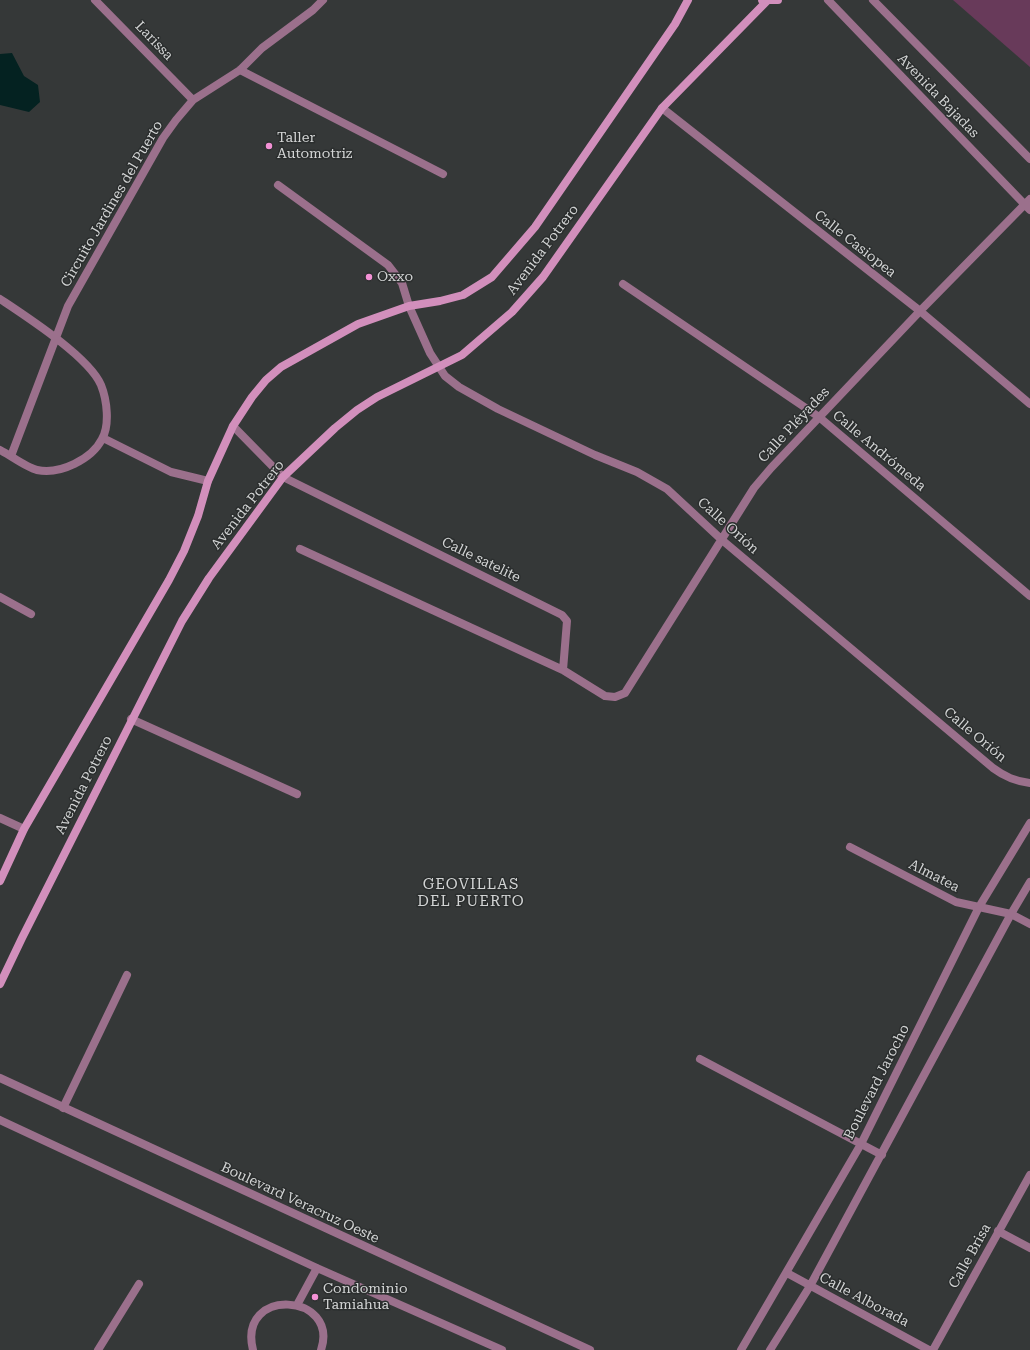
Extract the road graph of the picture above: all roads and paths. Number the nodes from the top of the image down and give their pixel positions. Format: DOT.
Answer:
graph roads {
  1 [pos="95,0"];
  2 [pos="323,0"];
  3 [pos="688,0"];
  4 [pos="764,0"];
  5 [pos="778,0"];
  6 [pos="828,0"];
  7 [pos="873,0"];
  8 [pos="240,70"];
  9 [pos="193,100"];
  10 [pos="662,108"];
  11 [pos="1030,159"];
  12 [pos="444,174"];
  13 [pos="278,185"];
  14 [pos="1028,204"];
  15 [pos="623,284"];
  16 [pos="0,299"];
  17 [pos="409,306"];
  18 [pos="920,312"];
  19 [pos="54,338"];
  20 [pos="437,366"];
  21 [pos="1030,404"];
  22 [pos="819,417"];
  23 [pos="233,426"];
  24 [pos="103,438"];
  25 [pos="0,450"];
  26 [pos="11,456"];
  27 [pos="283,477"];
  28 [pos="208,482"];
  29 [pos="722,540"];
  30 [pos="300,549"];
  31 [pos="1030,596"];
  32 [pos="0,597"];
  33 [pos="31,614"];
  34 [pos="564,670"];
  35 [pos="131,719"];
  36 [pos="1030,783"];
  37 [pos="297,794"];
  38 [pos="0,818"];
  39 [pos="1030,823"];
  40 [pos="24,829"];
  41 [pos="850,847"];
  42 [pos="0,881"];
  43 [pos="1030,882"];
  44 [pos="979,907"];
  45 [pos="1011,914"];
  46 [pos="1030,924"];
  47 [pos="128,975"];
  48 [pos="0,984"];
  49 [pos="700,1060"];
  50 [pos="0,1078"];
  51 [pos="63,1108"];
  52 [pos="0,1120"];
  53 [pos="860,1144"];
  54 [pos="882,1154"];
  55 [pos="1030,1175"];
  56 [pos="998,1231"];
  57 [pos="1030,1248"];
  58 [pos="317,1268"];
  59 [pos="787,1274"];
  60 [pos="139,1284"];
  61 [pos="810,1286"];
  62 [pos="297,1305"];
  63 [pos="98,1350"];
  64 [pos="253,1350"];
  65 [pos="321,1350"];
  66 [pos="502,1350"];
  67 [pos="590,1350"];
  68 [pos="741,1350"];
  69 [pos="770,1350"];
  70 [pos="929,1350"];
  71 [pos="933,1350"];
  1 -- 9 [label="street, Larissa"];
  2 -- 8 [label="street, Circuito Jardines del Puerto"];
  3 -- 17 [label="street, Avenida Potrero"];
  4 -- 5 [label="street"];
  4 -- 10 [label="street, Avenida Potrero"];
  6 -- 14 [label="street, Avenida Bajadas"];
  7 -- 11 [label="street, Avenida Bajadas"];
  8 -- 9 [label="street, Circuito Jardines del Puerto"];
  8 -- 12 [label="street"];
  9 -- 19 [label="street, Circuito Jardines del Puerto"];
  10 -- 18 [label="street, Calle Casiopea"];
  10 -- 20 [label="street, Avenida Potrero"];
  13 -- 17 [label="street, Calle Orión"];
  14 -- 18 [label="street, Calle Pléyades"];
  15 -- 22 [label="street, Calle Andrómeda"];
  16 -- 19 [label="street"];
  17 -- 20 [label="street, Calle Orión"];
  17 -- 23 [label="street, Avenida Potrero"];
  18 -- 21 [label="street, Calle Casiopea"];
  18 -- 22 [label="street, Calle Pléyades"];
  19 -- 24 [label="street"];
  19 -- 26 [label="street, Circuito Jardines del Puerto"];
  20 -- 27 [label="street, Avenida Potrero"];
  20 -- 29 [label="street, Calle Orión"];
  22 -- 29 [label="street, Calle Pléyades"];
  22 -- 31 [label="street, Calle Andrómeda"];
  23 -- 27 [label="street, Calle satelite"];
  23 -- 28 [label="street, Avenida Potrero"];
  24 -- 26 [label="street"];
  24 -- 28 [label="street"];
  25 -- 26 [label="street"];
  27 -- 34 [label="street, Calle satelite"];
  27 -- 35 [label="street, Avenida Potrero"];
  28 -- 40 [label="street, Avenida Potrero"];
  29 -- 34 [label="street, Calle Pléyades"];
  29 -- 36 [label="street, Calle Orión"];
  30 -- 34 [label="street"];
  32 -- 33 [label="street"];
  35 -- 37 [label="street"];
  35 -- 48 [label="street, Avenida Potrero"];
  38 -- 40 [label="street"];
  39 -- 44 [label="street, Boulevard Jarocho"];
  40 -- 42 [label="street, Avenida Potrero"];
  41 -- 44 [label="street, Almatea"];
  43 -- 45 [label="street"];
  44 -- 45 [label="street, Almatea"];
  44 -- 53 [label="street, Boulevard Jarocho"];
  45 -- 46 [label="street, Almatea"];
  45 -- 54 [label="street"];
  47 -- 51 [label="street"];
  49 -- 53 [label="street"];
  50 -- 51 [label="street, Boulevard Veracruz Oeste"];
  51 -- 67 [label="street, Boulevard Veracruz Oeste"];
  52 -- 58 [label="street"];
  53 -- 54 [label="street"];
  53 -- 59 [label="street, Boulevard Jarocho"];
  54 -- 61 [label="street"];
  55 -- 56 [label="street, Calle Brisa"];
  56 -- 57 [label="street"];
  56 -- 71 [label="street, Calle Brisa"];
  58 -- 62 [label="street"];
  58 -- 66 [label="street"];
  59 -- 61 [label="street, Calle Alborada"];
  59 -- 68 [label="street, Boulevard Jarocho"];
  60 -- 63 [label="street"];
  61 -- 69 [label="street"];
  61 -- 70 [label="street, Calle Alborada"];
  62 -- 64 [label="street"];
  62 -- 65 [label="street"];
}
